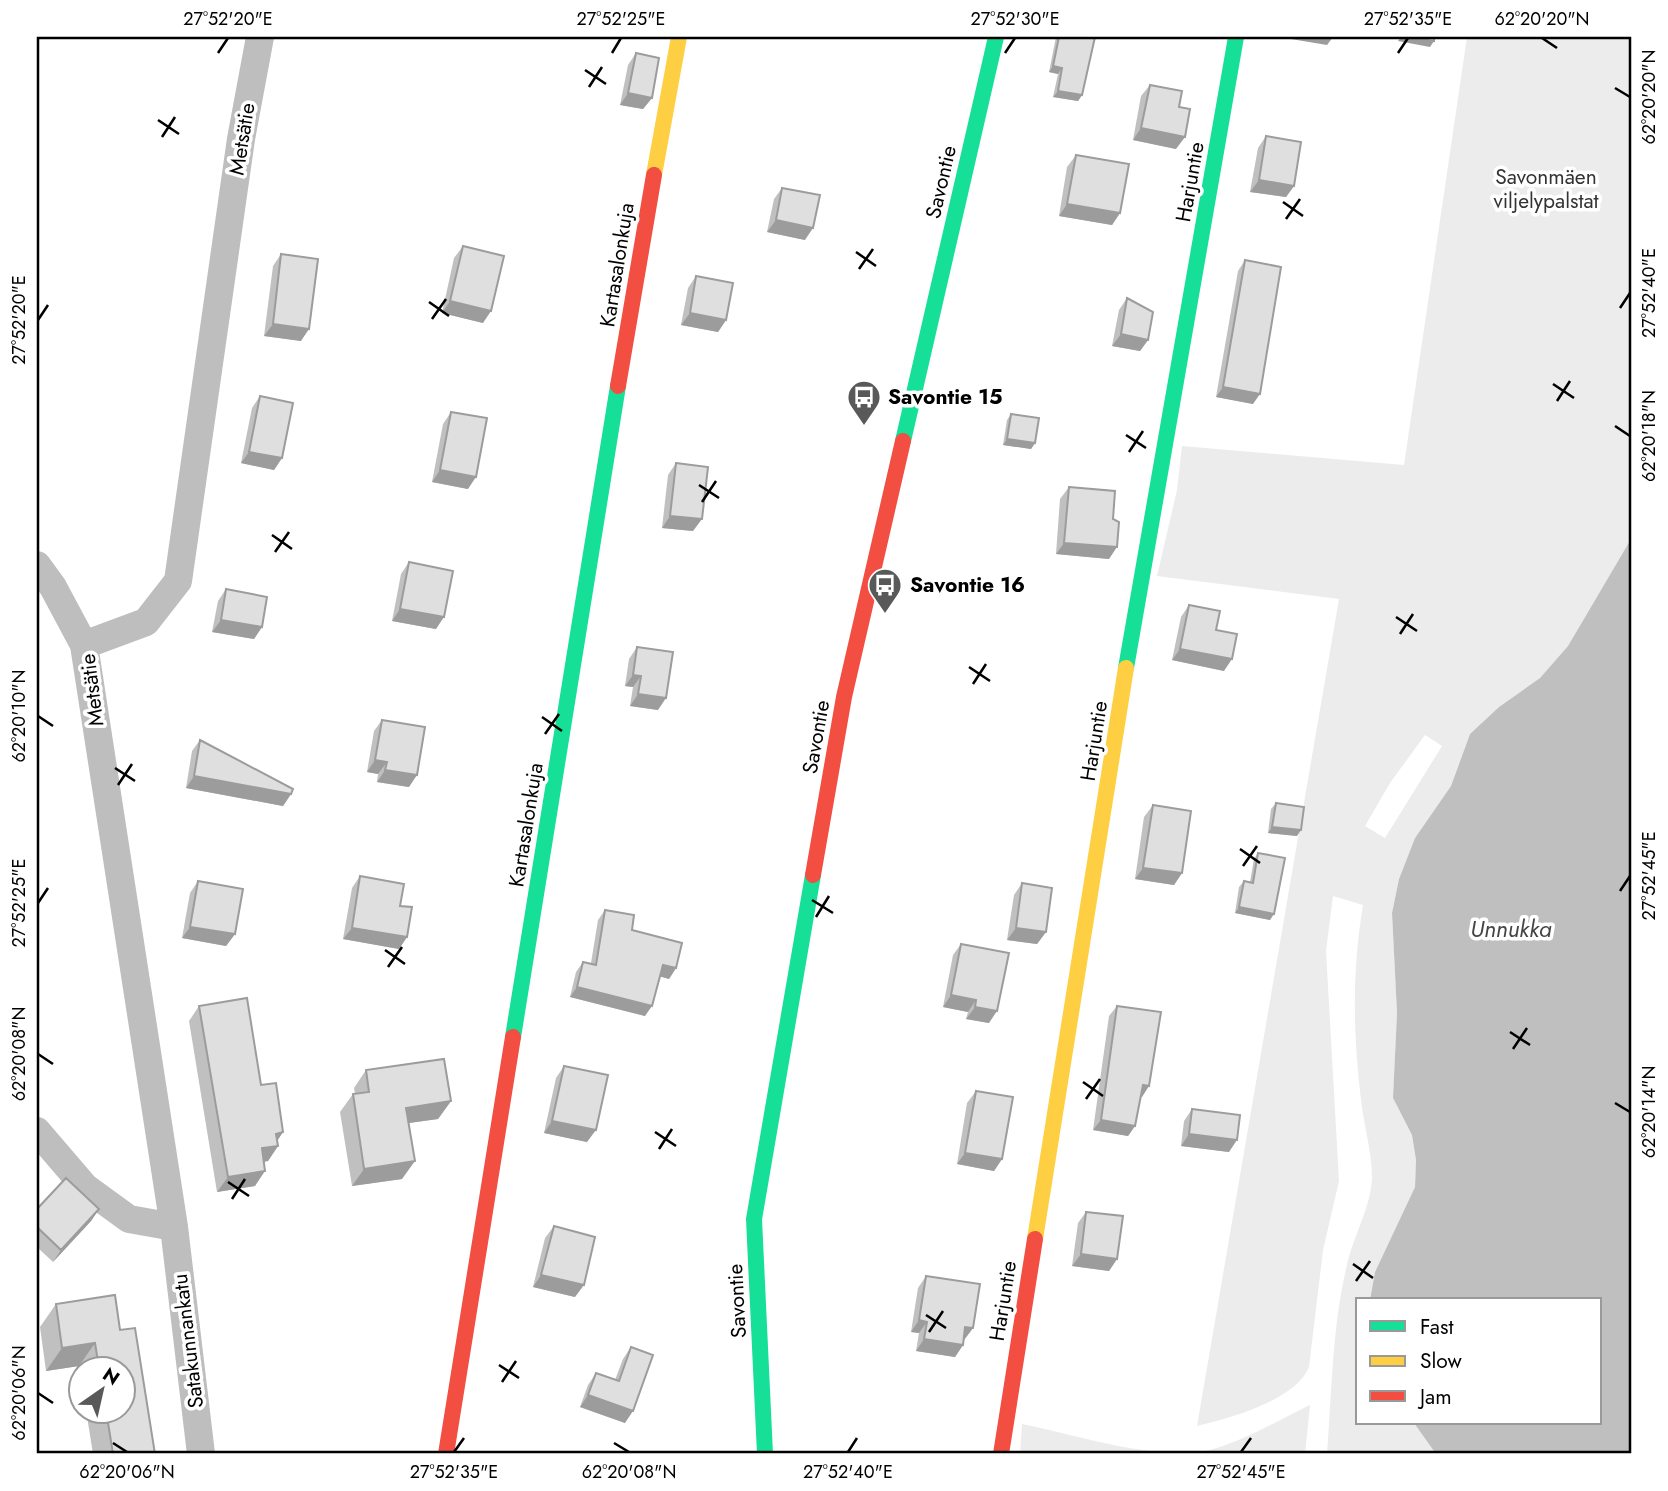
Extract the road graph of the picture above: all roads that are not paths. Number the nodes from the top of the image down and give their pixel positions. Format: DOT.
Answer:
graph roads {
  1 [pos="260,37"];
  2 [pos="679,37"];
  3 [pos="996,37"];
  4 [pos="1236,37"];
  5 [pos="37,565"];
  6 [pos="84,646"];
  7 [pos="37,1131"];
  8 [pos="174,1227"];
  9 [pos="201,1454"];
  10 [pos="446,1454"];
  11 [pos="765,1454"];
  12 [pos="1001,1454"];
  1 -- 6 [label="street, Metsätie"];
  2 -- 10 [label="street, Kartasalonkuja"];
  3 -- 11 [label="street, Savontie"];
  4 -- 12 [label="street, Harjuntie"];
  5 -- 6 [label="street"];
  6 -- 8 [label="street, Metsätie"];
  7 -- 8 [label="street"];
  8 -- 9 [label="street, Satakunnankatu"];
}
